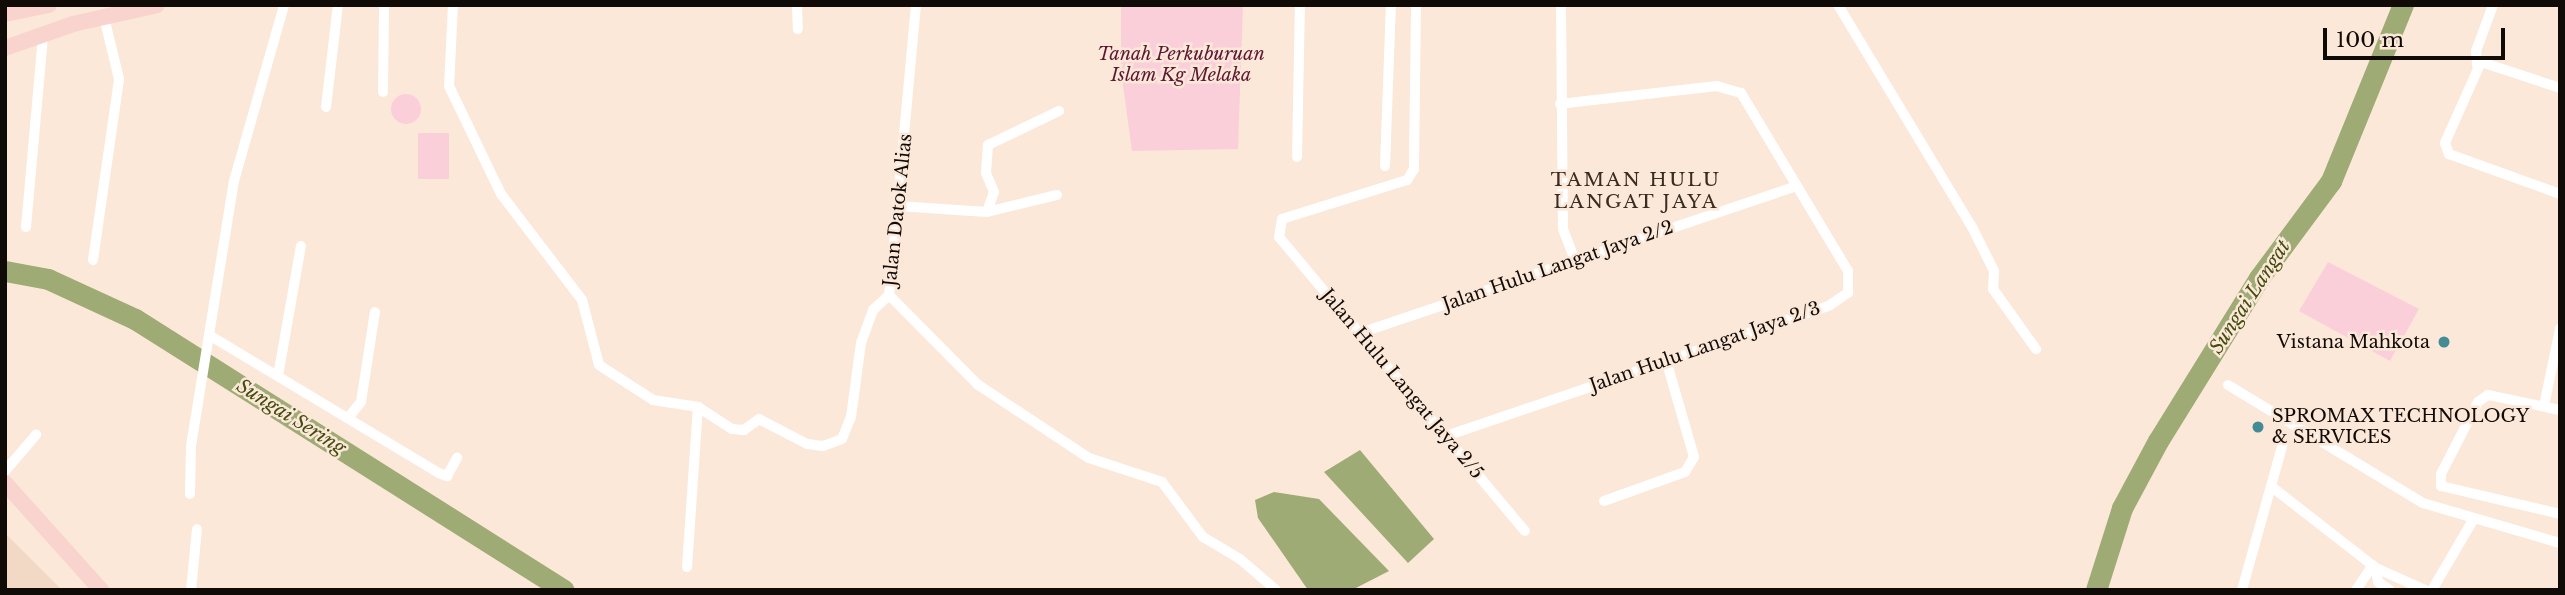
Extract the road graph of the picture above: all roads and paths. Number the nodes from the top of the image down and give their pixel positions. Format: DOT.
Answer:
graph roads {
  1 [pos="49,5"];
  2 [pos="157,5"];
  3 [pos="284,5"];
  4 [pos="338,5"];
  5 [pos="384,5"];
  6 [pos="453,5"];
  7 [pos="797,5"];
  8 [pos="916,5"];
  9 [pos="1300,5"];
  10 [pos="1391,5"];
  11 [pos="1416,5"];
  12 [pos="1561,5"];
  13 [pos="1838,5"];
  14 [pos="2493,5"];
  15 [pos="5,13"];
  16 [pos="104,17"];
  17 [pos="798,29"];
  18 [pos="43,37"];
  19 [pos="5,48"];
  20 [pos="2477,65"];
  21 [pos="2560,88"];
  22 [pos="383,92"];
  23 [pos="1560,104"];
  24 [pos="326,107"];
  25 [pos="1059,111"];
  26 [pos="1297,157"];
  27 [pos="1385,166"];
  28 [pos="1797,186"];
  29 [pos="2560,194"];
  30 [pos="1057,195"];
  31 [pos="898,205"];
  32 [pos="987,212"];
  33 [pos="26,228"];
  34 [pos="300,246"];
  35 [pos="93,260"];
  36 [pos="1575,260"];
  37 [pos="889,295"];
  38 [pos="375,312"];
  39 [pos="2560,329"];
  40 [pos="1360,333"];
  41 [pos="209,339"];
  42 [pos="2036,349"];
  43 [pos="1666,360"];
  44 [pos="278,376"];
  45 [pos="2228,385"];
  46 [pos="2544,406"];
  47 [pos="698,407"];
  48 [pos="2560,410"];
  49 [pos="348,418"];
  50 [pos="36,435"];
  51 [pos="1446,436"];
  52 [pos="2283,443"];
  53 [pos="457,458"];
  54 [pos="5,471"];
  55 [pos="5,483"];
  56 [pos="2272,487"];
  57 [pos="190,494"];
  58 [pos="1604,501"];
  59 [pos="2560,514"];
  60 [pos="2473,520"];
  61 [pos="197,529"];
  62 [pos="1525,531"];
  63 [pos="2560,543"];
  64 [pos="2374,566"];
  65 [pos="687,567"];
  66 [pos="101,590"];
  67 [pos="191,590"];
  68 [pos="1276,590"];
  69 [pos="2242,590"];
  70 [pos="2356,590"];
  71 [pos="2390,590"];
  72 [pos="2426,590"];
  73 [pos="2432,590"];
  1 -- 15 [label="main road"];
  2 -- 16 [label="main road"];
  3 -- 41 [label="street"];
  4 -- 24 [label="street"];
  5 -- 22 [label="street"];
  6 -- 47 [label="street"];
  7 -- 17 [label="street"];
  8 -- 31 [label="street, Jalan Datok Alias"];
  9 -- 26 [label="street"];
  10 -- 27 [label="street"];
  11 -- 40 [label="street, Jalan Hulu Langat Jaya 2/5"];
  12 -- 23 [label="street"];
  13 -- 42 [label="street"];
  14 -- 20 [label="street"];
  16 -- 18 [label="main road"];
  16 -- 35 [label="street"];
  18 -- 19 [label="main road"];
  18 -- 33 [label="street"];
  20 -- 21 [label="street"];
  20 -- 29 [label="street"];
  23 -- 28 [label="street"];
  23 -- 36 [label="street"];
  25 -- 32 [label="street"];
  28 -- 36 [label="street, Jalan Hulu Langat Jaya 2/2"];
  28 -- 43 [label="street, Jalan Hulu Langat Jaya 2/3"];
  30 -- 32 [label="street"];
  31 -- 32 [label="street"];
  31 -- 37 [label="street, Jalan Datok Alias"];
  34 -- 44 [label="street"];
  36 -- 40 [label="street, Jalan Hulu Langat Jaya 2/2"];
  37 -- 47 [label="street"];
  37 -- 68 [label="street, Jalan Datok Alias"];
  38 -- 49 [label="street"];
  39 -- 46 [label="street"];
  40 -- 51 [label="street, Jalan Hulu Langat Jaya 2/5"];
  41 -- 44 [label="street"];
  41 -- 57 [label="street"];
  43 -- 51 [label="street, Jalan Hulu Langat Jaya 2/3"];
  43 -- 58 [label="street"];
  44 -- 49 [label="street"];
  45 -- 60 [label="street"];
  46 -- 48 [label="street"];
  46 -- 59 [label="street"];
  47 -- 65 [label="street"];
  49 -- 53 [label="street"];
  50 -- 54 [label="street"];
  51 -- 62 [label="street, Jalan Hulu Langat Jaya 2/5"];
  52 -- 56 [label="street"];
  55 -- 66 [label="main road"];
  56 -- 64 [label="street"];
  56 -- 69 [label="street"];
  60 -- 63 [label="street"];
  60 -- 73 [label="street"];
  61 -- 67 [label="street"];
  64 -- 70 [label="street"];
  64 -- 71 [label="street"];
  64 -- 72 [label="street"];
}
